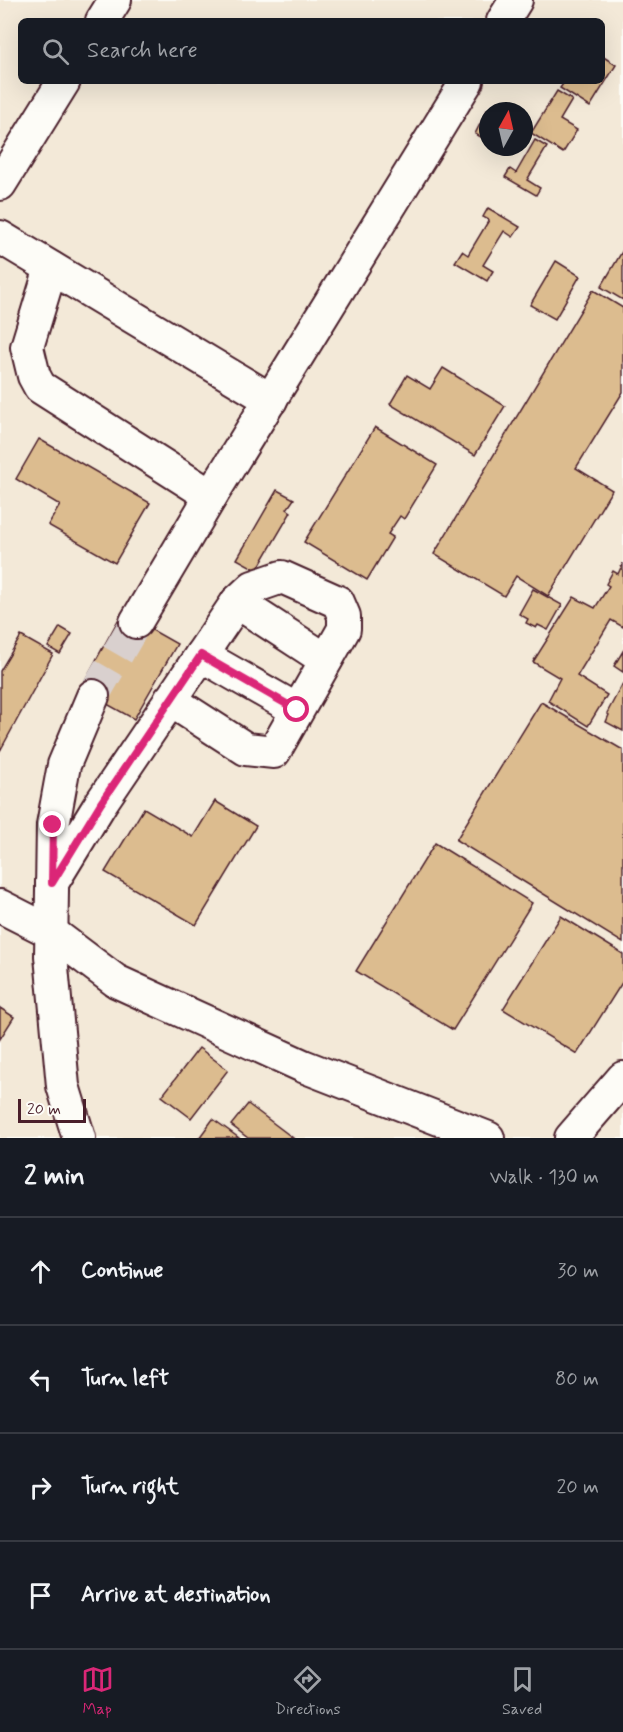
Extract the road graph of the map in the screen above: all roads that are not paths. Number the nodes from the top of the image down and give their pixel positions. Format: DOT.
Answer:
graph roads {
  1 [pos="115,0"];
  2 [pos="516,0"];
  3 [pos="104,18"];
  4 [pos="505,18"];
  5 [pos="62,84"];
  6 [pos="464,84"];
  7 [pos="0,184"];
  8 [pos="0,237"];
  9 [pos="51,268"];
  10 [pos="271,400"];
  11 [pos="211,496"];
  12 [pos="237,603"];
  13 [pos="136,622"];
  14 [pos="201,655"];
  15 [pos="326,660"];
  16 [pos="93,696"];
  17 [pos="170,700"];
  18 [pos="297,710"];
  19 [pos="52,883"];
  20 [pos="0,906"];
  21 [pos="51,932"];
  22 [pos="623,1078"];
  23 [pos="79,1138"];
  24 [pos="488,1138"];
  25 [pos="571,1138"];
  1 -- 3 [label="street"];
  2 -- 4 [label="street"];
  5 -- 7 [label="street"];
  6 -- 10 [label="street"];
  8 -- 9 [label="street"];
  9 -- 10 [label="street"];
  9 -- 11 [label="street"];
  10 -- 11 [label="street"];
  11 -- 13 [label="street"];
  12 -- 14 [label="street"];
  12 -- 15 [label="street"];
  12 -- 15 [label="street"];
  14 -- 17 [label="street"];
  14 -- 18 [label="street"];
  15 -- 18 [label="street"];
  16 -- 19 [label="street"];
  17 -- 18 [label="street"];
  17 -- 19 [label="street"];
  19 -- 21 [label="street"];
  20 -- 21 [label="street"];
  21 -- 23 [label="street"];
  21 -- 24 [label="street"];
  22 -- 25 [label="street"];
}
